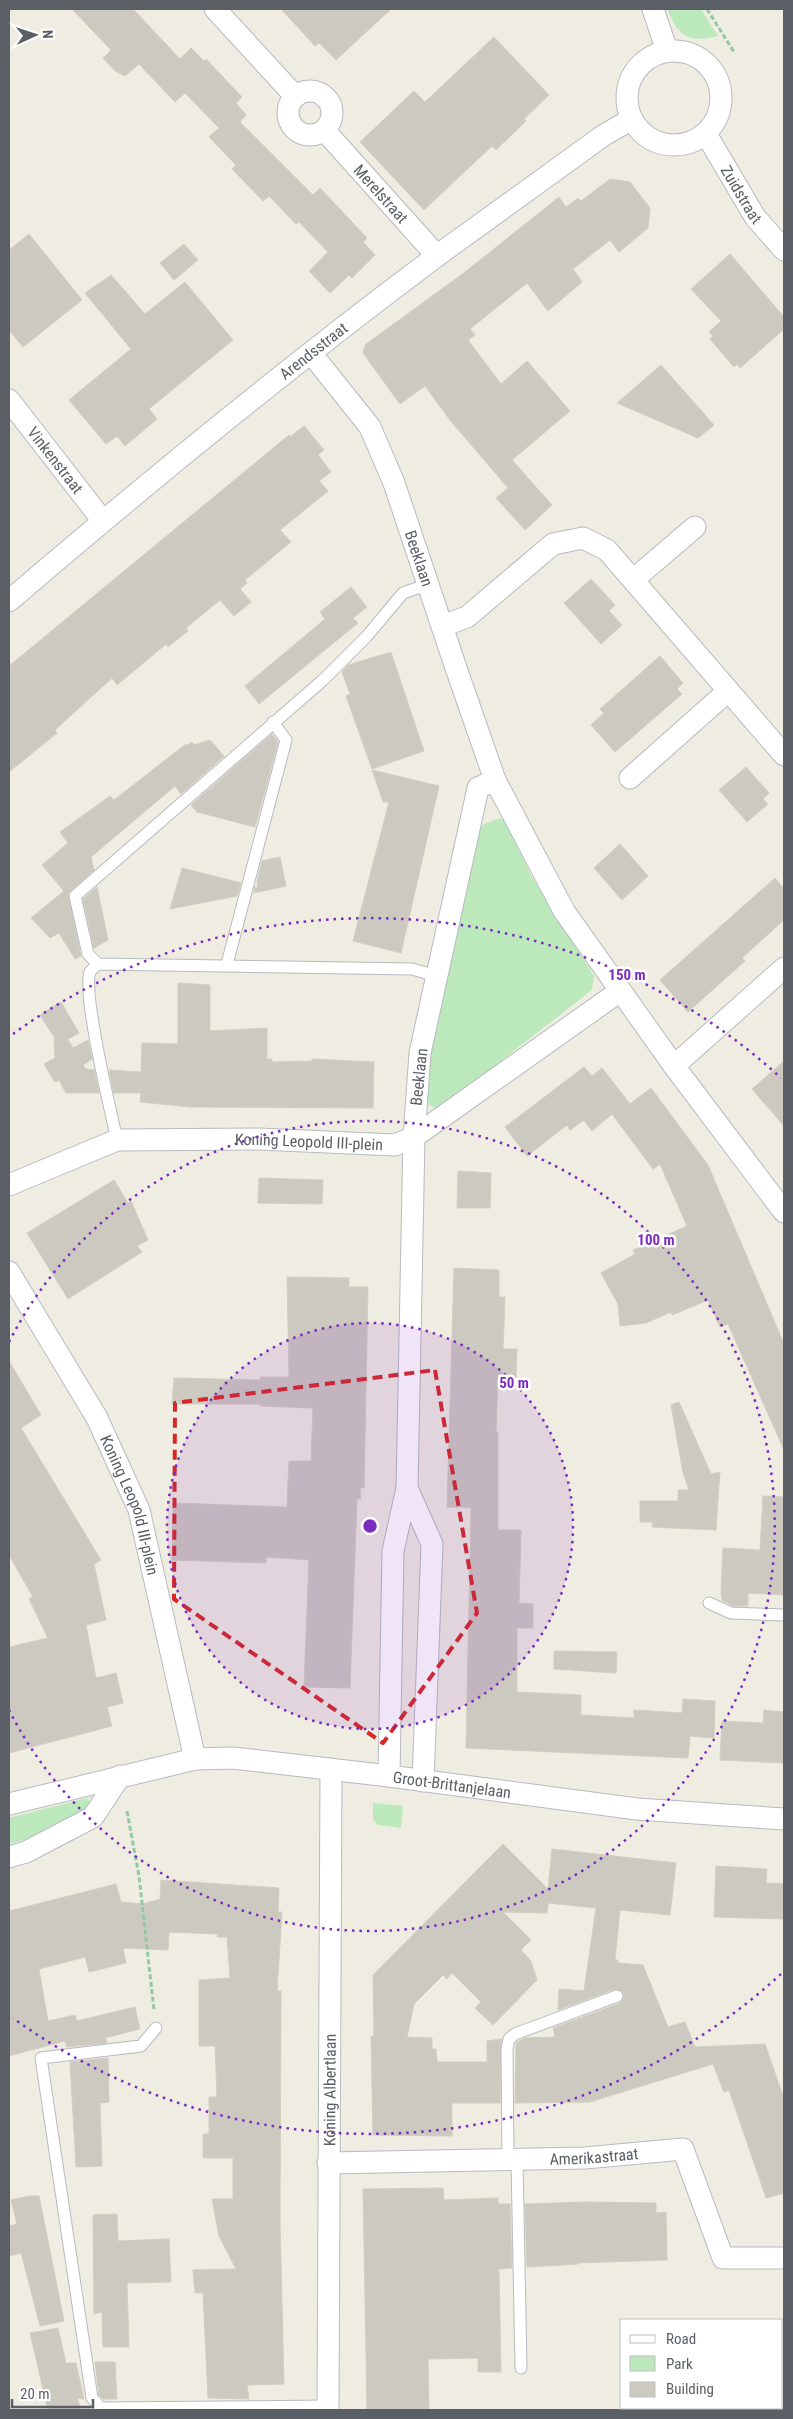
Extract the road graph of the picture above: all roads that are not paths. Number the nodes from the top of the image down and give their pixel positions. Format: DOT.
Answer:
graph roads {
  1 [pos="215,9"];
  2 [pos="653,9"];
  3 [pos="667,52"];
  4 [pos="295,96"];
  5 [pos="632,119"];
  6 [pos="324,130"];
  7 [pos="706,134"];
  8 [pos="784,250"];
  9 [pos="437,256"];
  10 [pos="311,353"];
  11 [pos="9,400"];
  12 [pos="103,521"];
  13 [pos="696,527"];
  14 [pos="633,580"];
  15 [pos="429,584"];
  16 [pos="9,601"];
  17 [pos="442,626"];
  18 [pos="728,691"];
  19 [pos="273,722"];
  20 [pos="784,755"];
  21 [pos="630,778"];
  22 [pos="495,780"];
  23 [pos="98,964"];
  24 [pos="226,964"];
  25 [pos="784,968"];
  26 [pos="437,976"];
  27 [pos="620,991"];
  28 [pos="674,1066"];
  29 [pos="414,1137"];
  30 [pos="117,1140"];
  31 [pos="9,1185"];
  32 [pos="784,1212"];
  33 [pos="9,1272"];
  34 [pos="407,1488"];
  35 [pos="710,1603"];
  36 [pos="784,1615"];
  37 [pos="196,1759"];
  38 [pos="331,1769"];
  39 [pos="120,1776"];
  40 [pos="389,1776"];
  41 [pos="423,1781"];
  42 [pos="9,1804"];
  43 [pos="784,1820"];
  44 [pos="9,1857"];
  45 [pos="617,1996"];
  46 [pos="156,2028"];
  47 [pos="512,2160"];
  48 [pos="328,2163"];
  49 [pos="784,2258"];
  50 [pos="521,2368"];
  51 [pos="328,2408"];
  1 -- 4 [label="street"];
  2 -- 3 [label="street"];
  3 -- 5 [label="street"];
  3 -- 7 [label="street"];
  4 -- 6 [label="street"];
  4 -- 6 [label="street"];
  5 -- 7 [label="street"];
  5 -- 9 [label="street, Arendsstraat"];
  6 -- 9 [label="street, Merelstraat"];
  7 -- 8 [label="street, Zuidstraat"];
  9 -- 10 [label="street, Arendsstraat"];
  10 -- 12 [label="street, Arendsstraat"];
  10 -- 15 [label="street, Beeklaan"];
  11 -- 12 [label="street, Vinkenstraat"];
  12 -- 16 [label="street, Arendsstraat"];
  13 -- 14 [label="street"];
  14 -- 17 [label="street"];
  14 -- 18 [label="street"];
  15 -- 17 [label="street, Beeklaan"];
  15 -- 19 [label="lane"];
  17 -- 22 [label="street, Beeklaan"];
  18 -- 20 [label="street"];
  18 -- 21 [label="street"];
  19 -- 23 [label="lane"];
  19 -- 24 [label="lane"];
  22 -- 26 [label="street, Beeklaan"];
  22 -- 27 [label="street, Beeklaan"];
  23 -- 24 [label="lane"];
  23 -- 30 [label="lane"];
  24 -- 26 [label="lane"];
  25 -- 28 [label="street"];
  26 -- 29 [label="street, Beeklaan"];
  27 -- 28 [label="street, Beeklaan"];
  27 -- 29 [label="street, Beeklaan"];
  28 -- 32 [label="street, Beeklaan"];
  29 -- 30 [label="street, Koning Leopold III-plein"];
  29 -- 34 [label="street"];
  30 -- 31 [label="street, Koning Leopold III-plein"];
  33 -- 37 [label="street, Koning Leopold III-plein"];
  34 -- 40 [label="street"];
  34 -- 41 [label="street"];
  35 -- 36 [label="lane"];
  37 -- 38 [label="street, Groot-Brittanjelaan"];
  37 -- 39 [label="street, Groot-Brittanjelaan"];
  38 -- 40 [label="street, Groot-Brittanjelaan"];
  38 -- 48 [label="street, Koning Albertlaan"];
  39 -- 42 [label="street, Groot-Brittanjelaan"];
  39 -- 44 [label="street"];
  40 -- 41 [label="street, Groot-Brittanjelaan"];
  41 -- 43 [label="street, Groot-Brittanjelaan"];
  45 -- 47 [label="lane"];
  46 -- 51 [label="lane"];
  47 -- 48 [label="street, Amerikastraat"];
  47 -- 49 [label="street, Amerikastraat"];
  47 -- 50 [label="lane"];
  48 -- 51 [label="street, Koning Albertlaan"];
}
